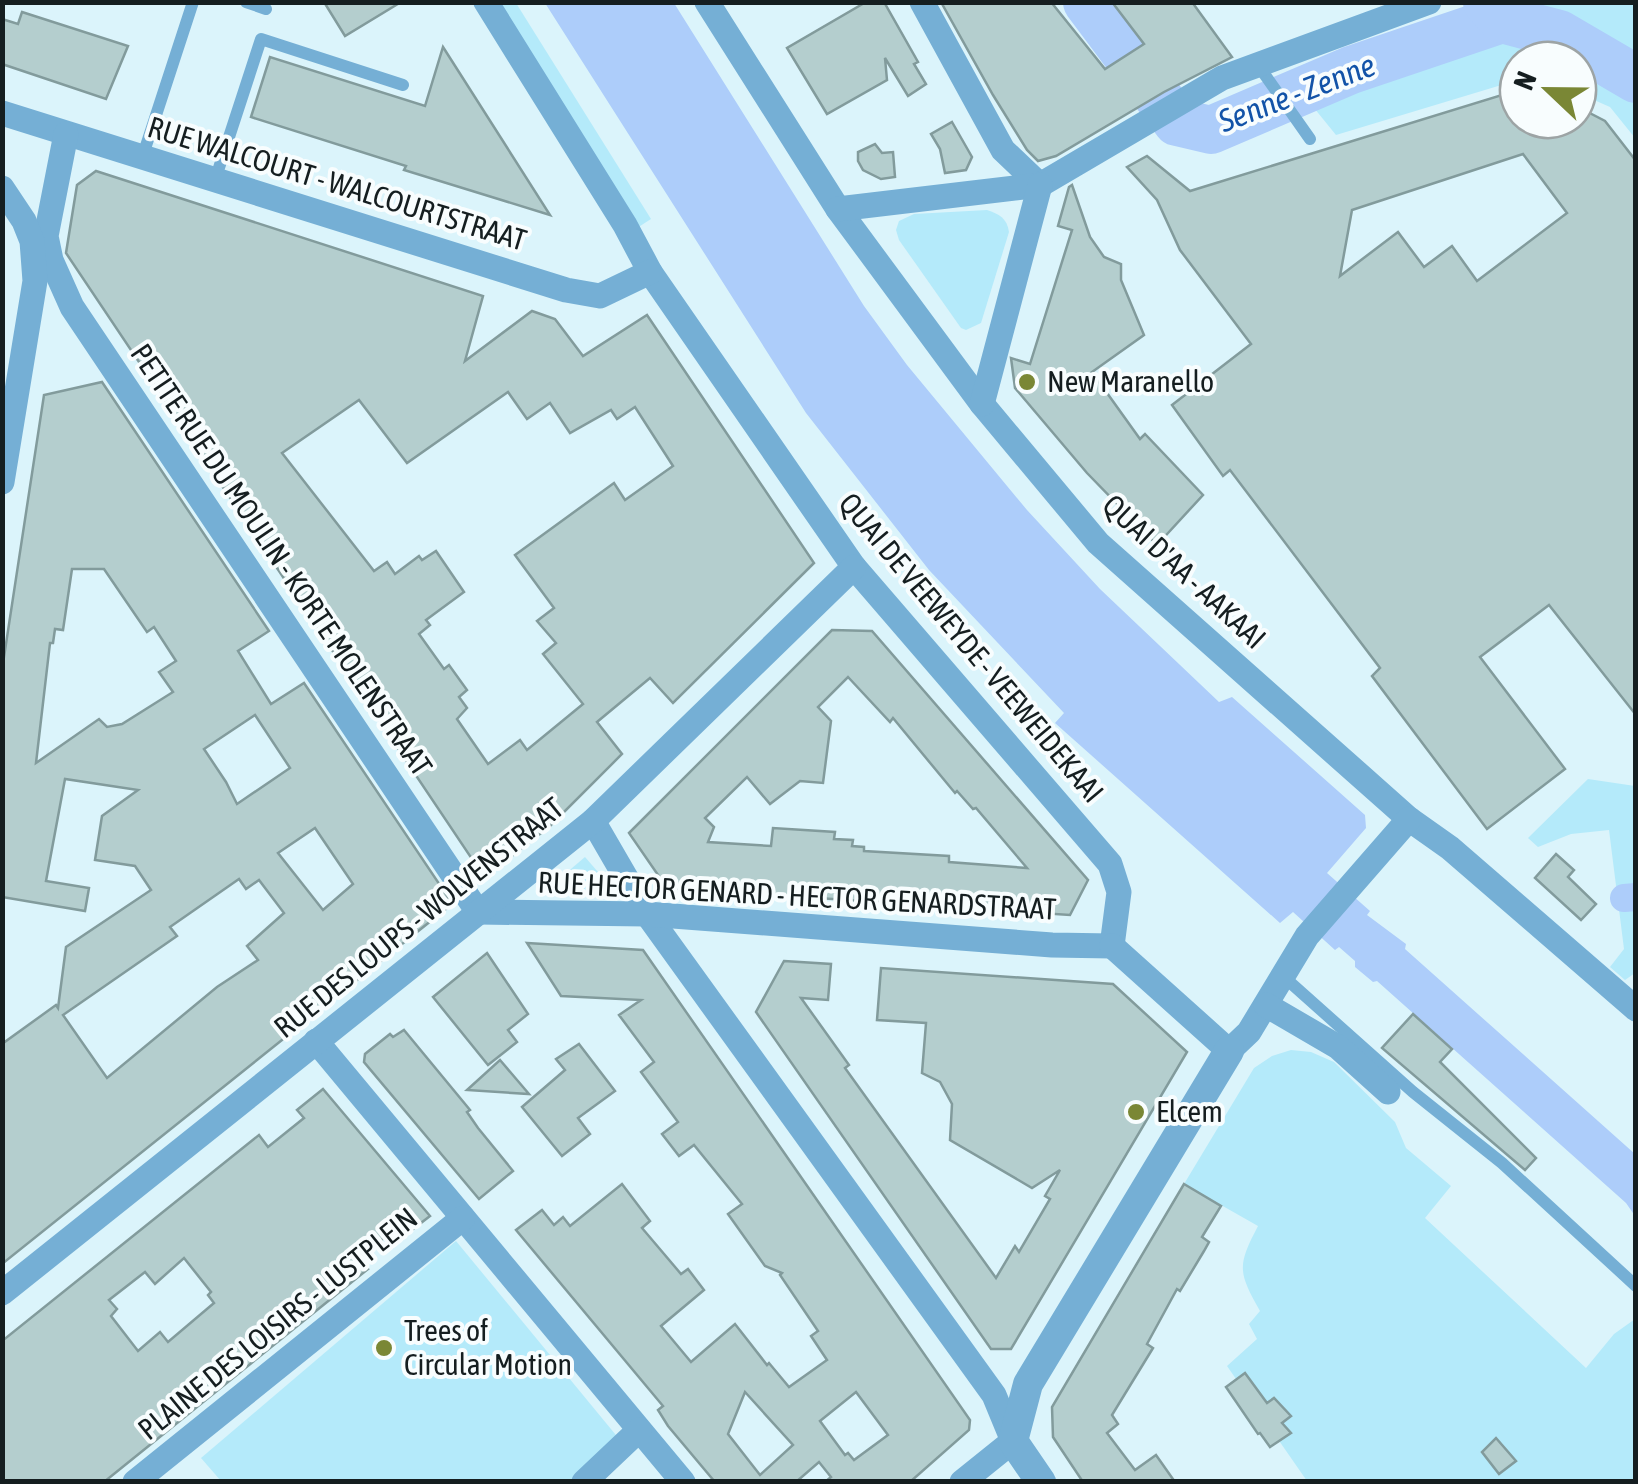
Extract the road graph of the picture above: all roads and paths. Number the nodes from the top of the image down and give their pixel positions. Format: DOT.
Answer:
graph roads {
  1 [pos="193,2"];
  2 [pos="246,2"];
  3 [pos="486,2"];
  4 [pos="707,2"];
  5 [pos="922,2"];
  6 [pos="1430,2"];
  7 [pos="266,9"];
  8 [pos="1265,75"];
  9 [pos="403,85"];
  10 [pos="2,113"];
  11 [pos="66,134"];
  12 [pos="1310,139"];
  13 [pos="142,158"];
  14 [pos="215,180"];
  15 [pos="1040,185"];
  16 [pos="2,188"];
  17 [pos="838,209"];
  18 [pos="39,239"];
  19 [pos="650,272"];
  20 [pos="72,307"];
  21 [pos="31,311"];
  22 [pos="982,404"];
  23 [pos="2,482"];
  24 [pos="854,567"];
  25 [pos="1409,819"];
  26 [pos="593,821"];
  27 [pos="478,912"];
  28 [pos="647,914"];
  29 [pos="1112,946"];
  30 [pos="1284,977"];
  31 [pos="1266,1005"];
  32 [pos="1636,1010"];
  33 [pos="316,1041"];
  34 [pos="1229,1051"];
  35 [pos="1388,1092"];
  36 [pos="463,1218"];
  37 [pos="1636,1286"];
  38 [pos="2,1293"];
  39 [pos="639,1430"];
  40 [pos="1013,1441"];
  41 [pos="134,1482"];
  42 [pos="584,1482"];
  43 [pos="683,1482"];
  44 [pos="962,1482"];
  45 [pos="1041,1482"];
  1 -- 13 [label="lane"];
  2 -- 7 [label="lane"];
  3 -- 19 [label="street, QUAI DE VEEWEYDE - VEEWEIDEKAAI"];
  4 -- 17 [label="street, QUAI D'AA - AAKAAI"];
  5 -- 15 [label="street"];
  6 -- 8 [label="street"];
  8 -- 12 [label="lane"];
  8 -- 15 [label="street"];
  9 -- 14 [label="lane"];
  10 -- 11 [label="street, RUE WALCOURT - WALCOURTSTRAAT"];
  11 -- 13 [label="street, RUE WALCOURT - WALCOURTSTRAAT"];
  11 -- 18 [label="street"];
  13 -- 14 [label="street, RUE WALCOURT - WALCOURTSTRAAT"];
  14 -- 19 [label="street, RUE WALCOURT - WALCOURTSTRAAT"];
  15 -- 17 [label="street"];
  15 -- 22 [label="street"];
  16 -- 18 [label="street, PETITE RUE DU MOULIN - KORTE MOLENSTRAAT"];
  17 -- 22 [label="street, QUAI D'AA - AAKAAI"];
  18 -- 20 [label="street, PETITE RUE DU MOULIN - KORTE MOLENSTRAAT"];
  18 -- 21 [label="street"];
  19 -- 24 [label="street, QUAI DE VEEWEYDE - VEEWEIDEKAAI"];
  20 -- 21 [label="street"];
  20 -- 27 [label="street, PETITE RUE DU MOULIN - KORTE MOLENSTRAAT"];
  21 -- 23 [label="street"];
  22 -- 25 [label="street, QUAI D'AA - AAKAAI"];
  24 -- 26 [label="street, RUE DES LOUPS - WOLVENSTRAAT"];
  24 -- 29 [label="street, QUAI DE VEEWEYDE - VEEWEIDEKAAI"];
  25 -- 30 [label="street"];
  25 -- 32 [label="street, QUAI D'AA - AAKAAI"];
  26 -- 27 [label="street, RUE DES LOUPS - WOLVENSTRAAT"];
  26 -- 28 [label="street"];
  27 -- 28 [label="street, RUE HECTOR GENARD - HECTOR GENARDSTRAAT"];
  27 -- 33 [label="street, RUE DES LOUPS - WOLVENSTRAAT"];
  28 -- 29 [label="street, RUE HECTOR GENARD - HECTOR GENARDSTRAAT"];
  28 -- 40 [label="street"];
  29 -- 34 [label="street"];
  30 -- 31 [label="street"];
  30 -- 37 [label="lane"];
  31 -- 34 [label="street"];
  31 -- 35 [label="street"];
  33 -- 36 [label="street"];
  33 -- 38 [label="street, RUE DES LOUPS - WOLVENSTRAAT"];
  34 -- 40 [label="street"];
  36 -- 39 [label="street"];
  36 -- 41 [label="street, PLAINE DES LOISIRS - LUSTPLEIN"];
  39 -- 42 [label="street"];
  39 -- 43 [label="street"];
  40 -- 44 [label="street"];
  40 -- 45 [label="street"];
}
